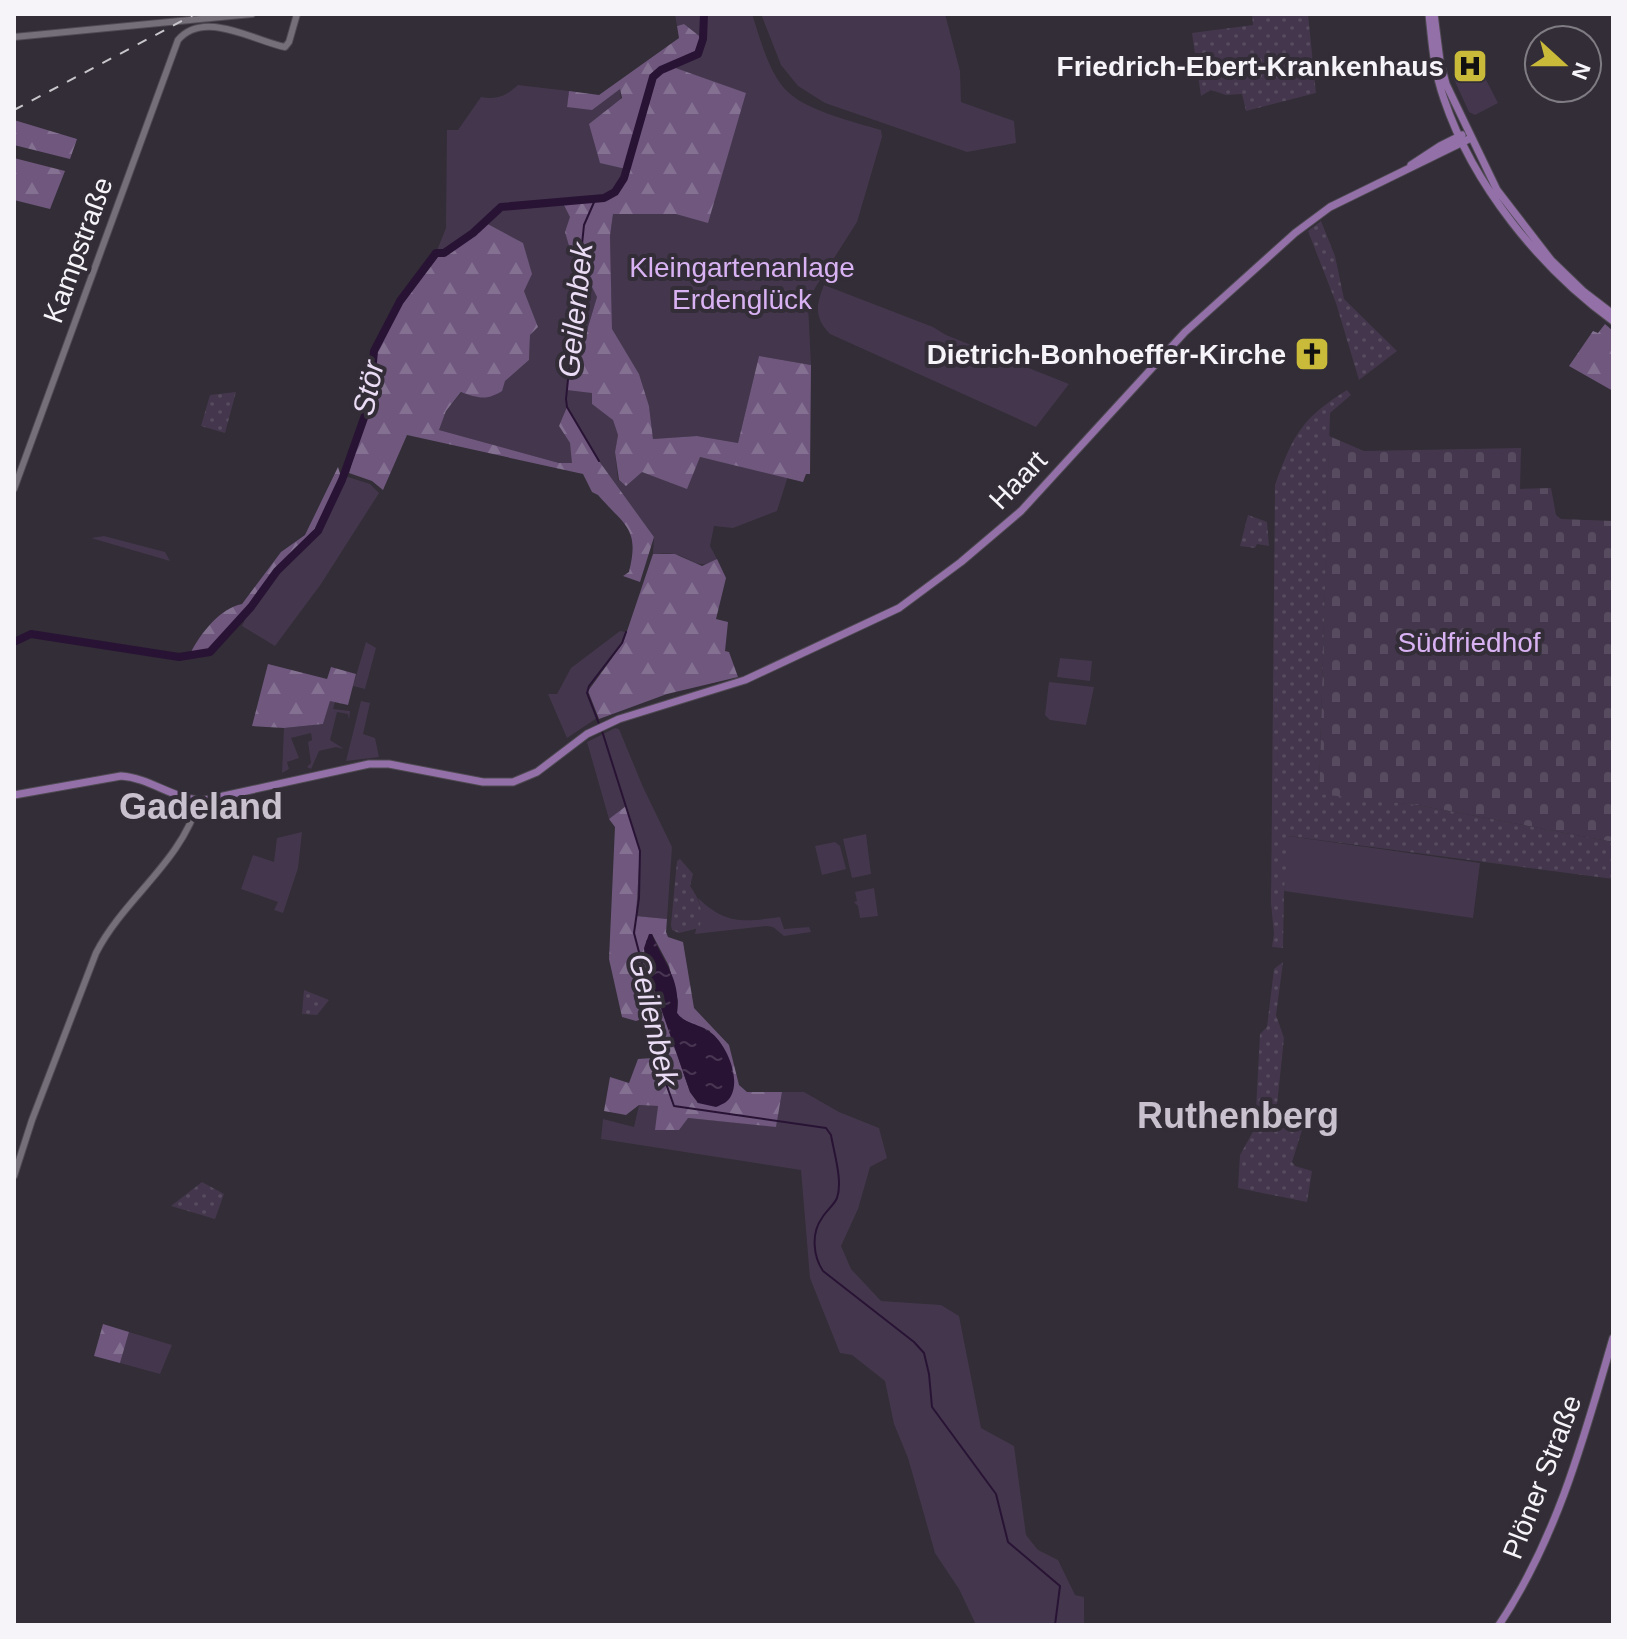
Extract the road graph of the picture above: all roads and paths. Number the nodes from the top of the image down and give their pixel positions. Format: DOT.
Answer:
graph roads {
  1 [pos="252,14"];
  2 [pos="297,14"];
  3 [pos="1432,14"];
  4 [pos="14,37"];
  5 [pos="1454,124"];
  6 [pos="1466,137"];
  7 [pos="1440,146"];
  8 [pos="1411,166"];
  9 [pos="1613,314"];
  10 [pos="1613,321"];
  11 [pos="14,489"];
  12 [pos="14,795"];
  13 [pos="199,800"];
  14 [pos="14,1176"];
  15 [pos="1613,1338"];
  16 [pos="1499,1625"];
  1 -- 4 [label="street"];
  2 -- 11 [label="street, Kampstraße"];
  3 -- 5 [label="main road"];
  3 -- 6 [label="main road"];
  5 -- 6 [label="main road"];
  5 -- 7 [label="main road"];
  6 -- 7 [label="main road, Haart"];
  6 -- 8 [label="main road, Haart"];
  6 -- 9 [label="main road"];
  6 -- 10 [label="main road"];
  7 -- 8 [label="main road, Haart"];
  8 -- 13 [label="main road, Haart"];
  12 -- 13 [label="main road"];
  13 -- 14 [label="street"];
  15 -- 16 [label="main road, Plöner Straße"];
}
